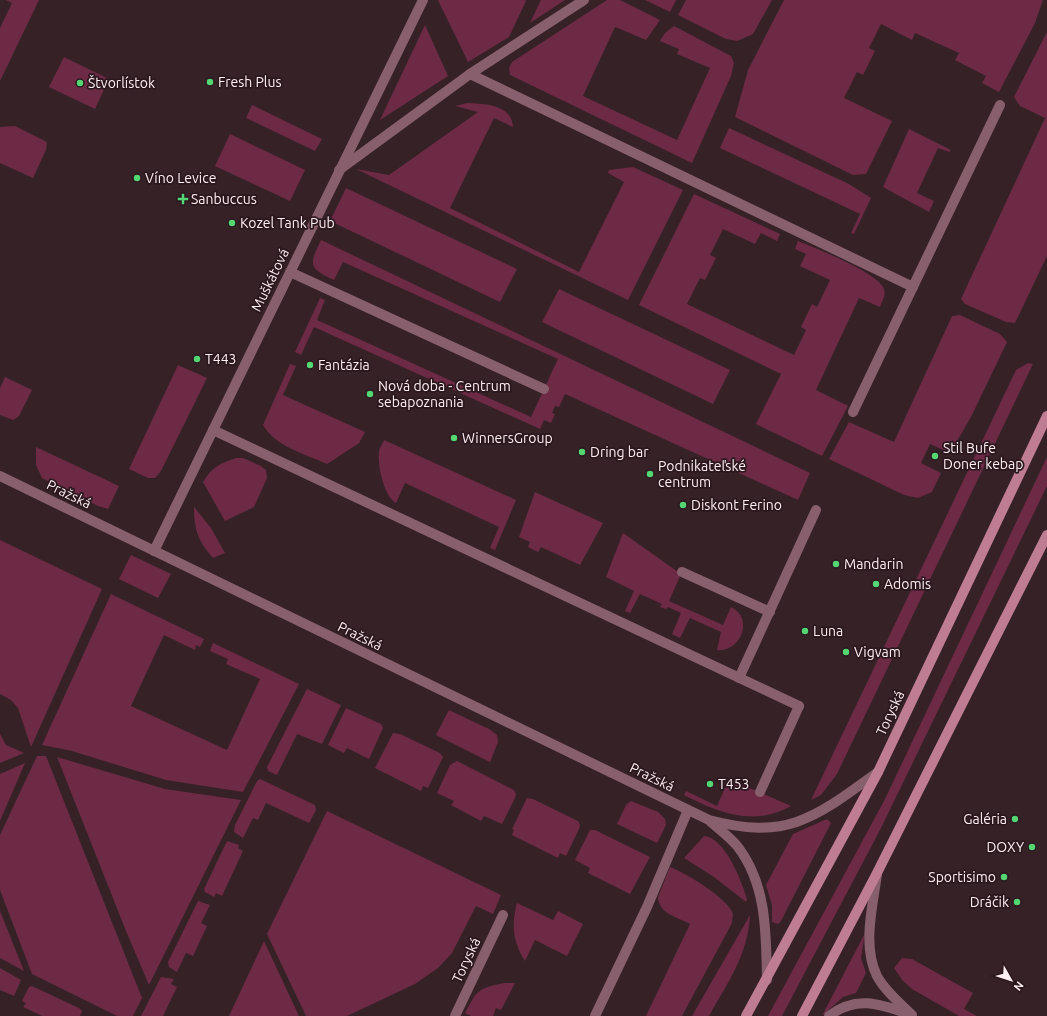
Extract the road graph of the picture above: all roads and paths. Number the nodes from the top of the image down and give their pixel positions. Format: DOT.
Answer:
graph roads {
  1 [pos="423,0"];
  2 [pos="584,0"];
  3 [pos="470,74"];
  4 [pos="1000,105"];
  5 [pos="339,170"];
  6 [pos="290,272"];
  7 [pos="913,287"];
  8 [pos="544,389"];
  9 [pos="853,412"];
  10 [pos="1047,416"];
  11 [pos="213,430"];
  12 [pos="0,476"];
  13 [pos="816,510"];
  14 [pos="1047,535"];
  15 [pos="154,551"];
  16 [pos="682,572"];
  17 [pos="770,612"];
  18 [pos="739,678"];
  19 [pos="878,772"];
  20 [pos="760,792"];
  21 [pos="688,810"];
  22 [pos="709,820"];
  23 [pos="878,873"];
  24 [pos="503,915"];
  25 [pos="767,981"];
  26 [pos="454,1016"];
  27 [pos="595,1016"];
  28 [pos="746,1016"];
  29 [pos="802,1016"];
  30 [pos="829,1016"];
  31 [pos="913,1016"];
  1 -- 5 [label="street, Muškátová"];
  2 -- 3 [label="street"];
  3 -- 5 [label="street"];
  3 -- 7 [label="street"];
  4 -- 7 [label="street"];
  5 -- 6 [label="street, Muškátová"];
  6 -- 8 [label="street"];
  6 -- 11 [label="street, Muškátová"];
  7 -- 9 [label="street"];
  10 -- 19 [label="street, Toryská"];
  11 -- 15 [label="street, Muškátová"];
  11 -- 18 [label="street"];
  12 -- 15 [label="street, Pražská"];
  13 -- 17 [label="street"];
  14 -- 23 [label="street"];
  15 -- 21 [label="street, Pražská"];
  16 -- 17 [label="street"];
  17 -- 18 [label="street"];
  18 -- 20 [label="street"];
  19 -- 22 [label="street"];
  19 -- 25 [label="street, Toryská"];
  21 -- 22 [label="street, Pražská"];
  21 -- 27 [label="street"];
  22 -- 25 [label="street"];
  23 -- 29 [label="street"];
  23 -- 31 [label="street"];
  24 -- 26 [label="street, Toryská"];
  25 -- 28 [label="street, Toryská"];
  30 -- 31 [label="street"];
}
